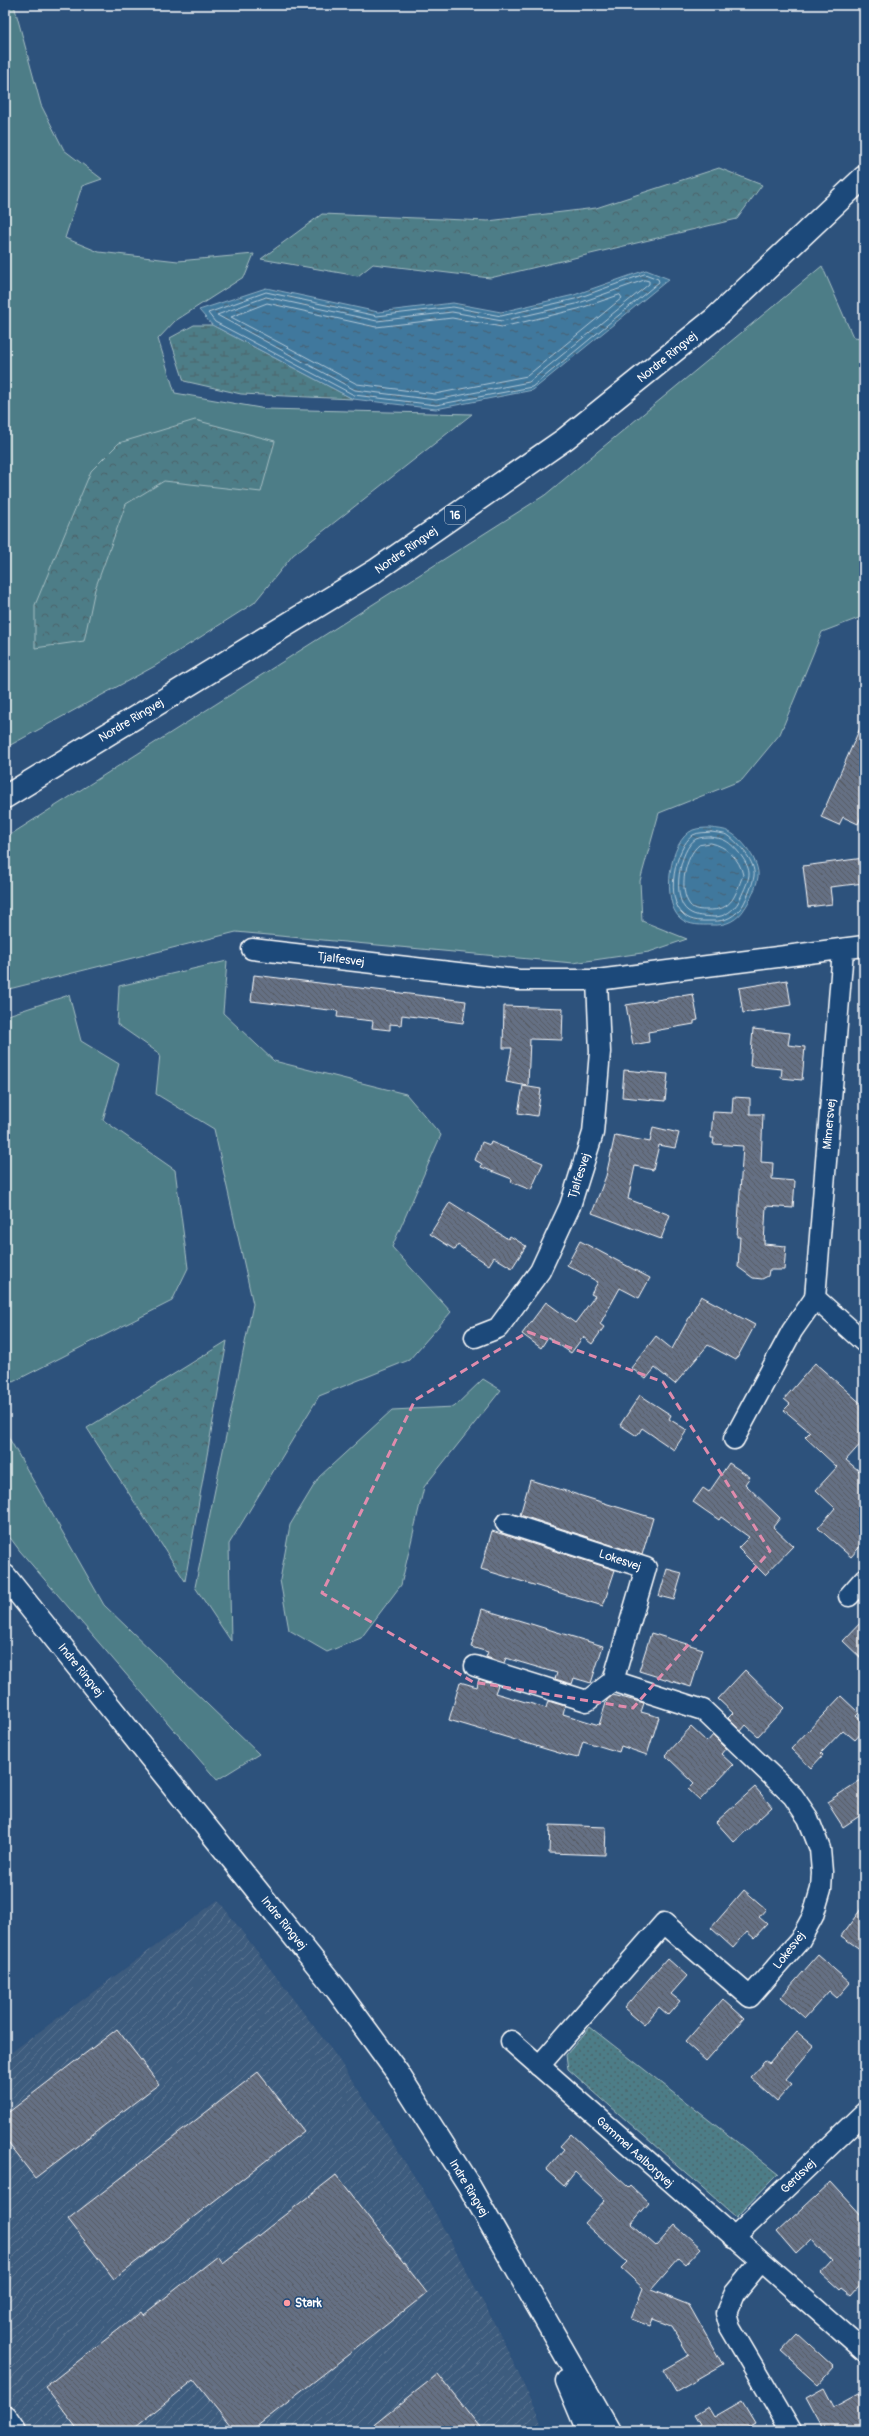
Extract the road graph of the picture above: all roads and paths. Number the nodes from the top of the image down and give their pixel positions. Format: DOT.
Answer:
graph roads {
  1 [pos="864,177"];
  2 [pos="5,797"];
  3 [pos="864,946"];
  4 [pos="252,949"];
  5 [pos="843,950"];
  6 [pos="597,980"];
  7 [pos="815,1298"];
  8 [pos="476,1337"];
  9 [pos="864,1342"];
  10 [pos="734,1440"];
  11 [pos="506,1523"];
  12 [pos="5,1576"];
  13 [pos="864,1579"];
  14 [pos="849,1596"];
  15 [pos="475,1666"];
  16 [pos="613,1681"];
  17 [pos="510,2041"];
  18 [pos="539,2066"];
  19 [pos="864,2113"];
  20 [pos="733,2238"];
  21 [pos="761,2261"];
  22 [pos="530,2294"];
  23 [pos="864,2351"];
  24 [pos="5,2415"];
  25 [pos="16,2431"];
  26 [pos="588,2431"];
  27 [pos="609,2431"];
  28 [pos="791,2431"];
  1 -- 2 [label="street, Nordre Ringvej / 16"];
  3 -- 5 [label="street, Tjalfesvej"];
  4 -- 6 [label="street, Tjalfesvej"];
  5 -- 6 [label="street, Tjalfesvej"];
  5 -- 7 [label="street, Mimersvej"];
  6 -- 8 [label="street, Tjalfesvej"];
  7 -- 9 [label="street"];
  7 -- 10 [label="street"];
  11 -- 16 [label="street, Lokesvej"];
  12 -- 22 [label="street, Indre Ringvej"];
  13 -- 14 [label="street"];
  15 -- 16 [label="street"];
  16 -- 18 [label="street, Lokesvej"];
  17 -- 18 [label="street, Gammel Aalborgvej"];
  18 -- 20 [label="street, Gammel Aalborgvej"];
  19 -- 20 [label="street, Gerdsvej"];
  20 -- 21 [label="street, Gammel Aalborgvej"];
  21 -- 23 [label="street, Gammel Aalborgvej"];
  21 -- 28 [label="street"];
  22 -- 26 [label="street, Indre Ringvej"];
  22 -- 27 [label="street, Indre Ringvej"];
  24 -- 25 [label="street"];
}
